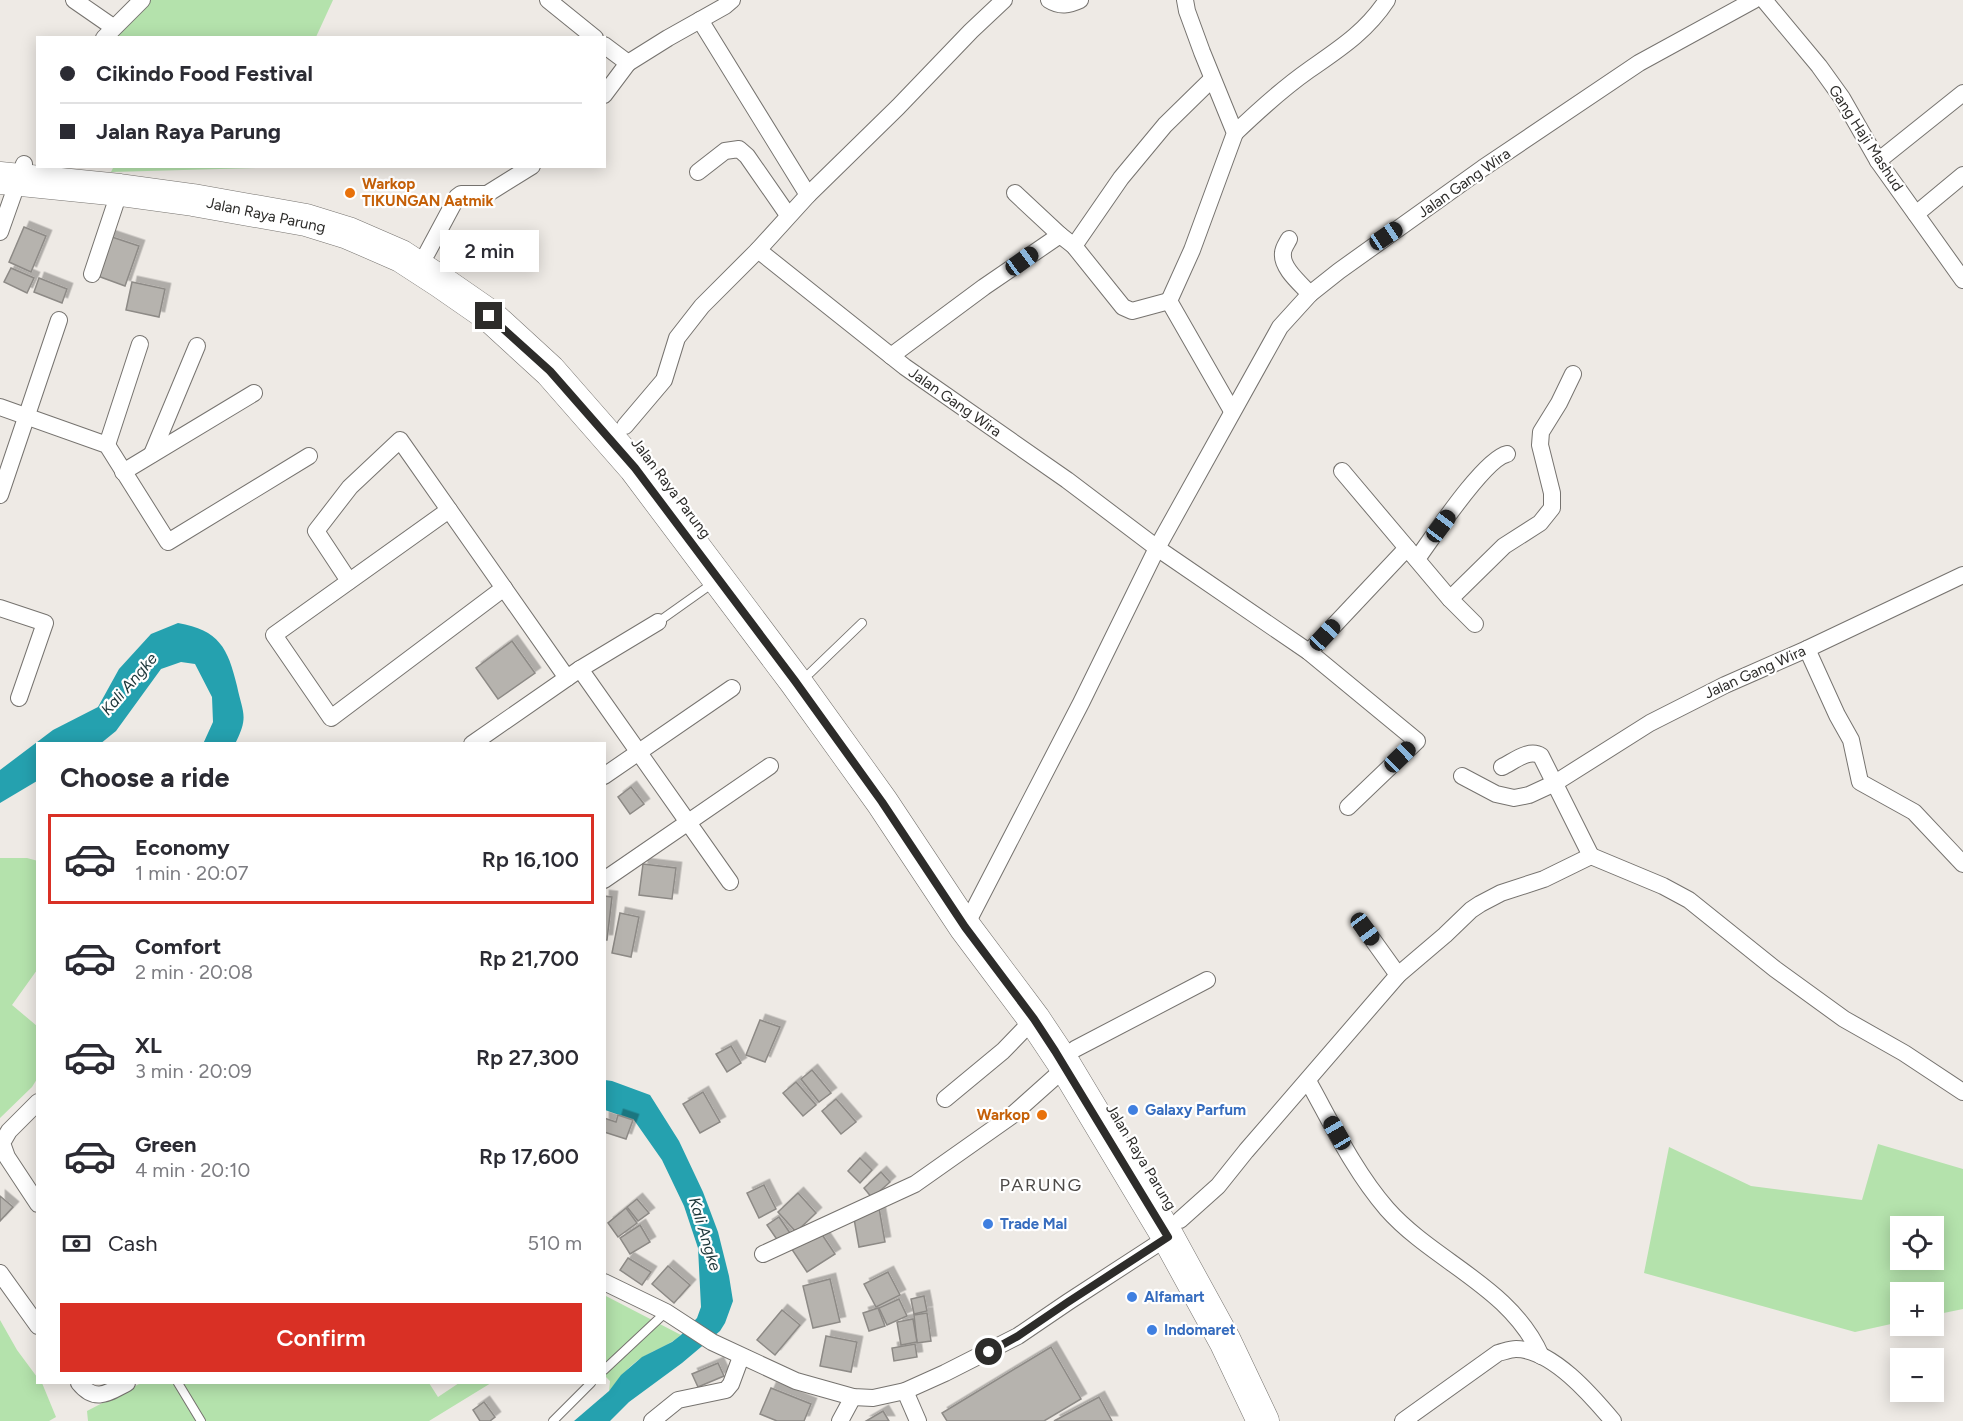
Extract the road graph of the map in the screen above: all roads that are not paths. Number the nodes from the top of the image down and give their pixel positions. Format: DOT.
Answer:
graph roads {
  1 [pos="74,0"];
  2 [pos="142,0"];
  3 [pos="548,0"];
  4 [pos="732,0"];
  5 [pos="1004,0"];
  6 [pos="1049,0"];
  7 [pos="1080,0"];
  8 [pos="1185,0"];
  9 [pos="1387,0"];
  10 [pos="1754,0"];
  11 [pos="1764,0"];
  12 [pos="700,20"];
  13 [pos="108,32"];
  14 [pos="593,36"];
  15 [pos="606,46"];
  16 [pos="628,63"];
  17 [pos="1212,79"];
  18 [pos="606,92"];
  19 [pos="1963,93"];
  20 [pos="1235,133"];
  21 [pos="1878,161"];
  22 [pos="529,168"];
  23 [pos="21,169"];
  24 [pos="698,172"];
  25 [pos="1963,175"];
  26 [pos="120,190"];
  27 [pos="1015,193"];
  28 [pos="808,195"];
  29 [pos="1916,214"];
  30 [pos="788,215"];
  31 [pos="0,232"];
  32 [pos="1060,235"];
  33 [pos="1289,239"];
  34 [pos="1074,246"];
  35 [pos="758,250"];
  36 [pos="427,253"];
  37 [pos="92,273"];
  38 [pos="1963,280"];
  39 [pos="1310,294"];
  40 [pos="1169,301"];
  41 [pos="59,320"];
  42 [pos="140,344"];
  43 [pos="197,346"];
  44 [pos="891,356"];
  45 [pos="1573,374"];
  46 [pos="254,393"];
  47 [pos="588,399"];
  48 [pos="0,407"];
  49 [pos="1232,411"];
  50 [pos="26,417"];
  51 [pos="625,426"];
  52 [pos="107,445"];
  53 [pos="152,454"];
  54 [pos="1507,454"];
  55 [pos="309,456"];
  56 [pos="1342,471"];
  57 [pos="123,472"];
  58 [pos="0,495"];
  59 [pos="449,510"];
  60 [pos="1157,548"];
  61 [pos="1412,554"];
  62 [pos="1963,575"];
  63 [pos="718,580"];
  64 [pos="348,581"];
  65 [pos="504,588"];
  66 [pos="1450,599"];
  67 [pos="0,608"];
  68 [pos="658,622"];
  69 [pos="862,622"];
  70 [pos="1475,624"];
  71 [pos="1807,649"];
  72 [pos="1309,652"];
  73 [pos="810,673"];
  74 [pos="574,674"];
  75 [pos="732,688"];
  76 [pos="19,698"];
  77 [pos="475,742"];
  78 [pos="639,752"];
  79 [pos="770,766"];
  80 [pos="1502,767"];
  81 [pos="606,775"];
  82 [pos="1462,776"];
  83 [pos="1555,783"];
  84 [pos="1348,807"];
  85 [pos="688,822"];
  86 [pos="1591,856"];
  87 [pos="1963,864"];
  88 [pos="606,878"];
  89 [pos="730,882"];
  90 [pos="971,917"];
  91 [pos="1365,929"];
  92 [pos="1398,975"];
  93 [pos="1207,980"];
  94 [pos="1034,1019"];
  95 [pos="1071,1058"];
  96 [pos="1308,1081"];
  97 [pos="1963,1092"];
  98 [pos="945,1099"];
  99 [pos="36,1104"];
  100 [pos="36,1201"];
  101 [pos="1174,1229"];
  102 [pos="763,1254"];
  103 [pos="0,1273"];
  104 [pos="606,1283"];
  105 [pos="666,1312"];
  106 [pos="36,1323"];
  107 [pos="1540,1356"];
  108 [pos="741,1357"];
  109 [pos="606,1368"];
  110 [pos="80,1384"];
  111 [pos="125,1384"];
  112 [pos="179,1384"];
  113 [pos="590,1384"];
  114 [pos="905,1391"];
  115 [pos="853,1397"];
  116 [pos="201,1421"];
  117 [pos="553,1421"];
  118 [pos="652,1421"];
  119 [pos="840,1421"];
  120 [pos="918,1421"];
  121 [pos="1263,1421"];
  122 [pos="1281,1421"];
  123 [pos="1403,1421"];
  124 [pos="1613,1421"];
  1 -- 13 [label="street"];
  2 -- 13 [label="street"];
  3 -- 14 [label="street"];
  4 -- 12 [label="street"];
  5 -- 28 [label="street"];
  6 -- 7 [label="street"];
  8 -- 17 [label="street"];
  9 -- 20 [label="street"];
  10 -- 39 [label="street, Jalan Gang Wira"];
  11 -- 21 [label="street, Gang Haji Mashud"];
  12 -- 16 [label="street"];
  12 -- 28 [label="street"];
  15 -- 16 [label="street"];
  16 -- 18 [label="street"];
  17 -- 20 [label="street"];
  17 -- 34 [label="street"];
  19 -- 21 [label="street"];
  20 -- 40 [label="street"];
  21 -- 29 [label="street, Gang Haji Mashud"];
  22 -- 36 [label="street"];
  23 -- 26 [label="highway, Jalan Raya Parung"];
  23 -- 31 [label="street"];
  23 -- 36 [label="highway, Jalan Raya Parung"];
  24 -- 30 [label="street"];
  25 -- 29 [label="street"];
  26 -- 37 [label="street"];
  26 -- 47 [label="highway, Jalan Raya Parung"];
  27 -- 32 [label="street"];
  28 -- 30 [label="street"];
  29 -- 38 [label="street, Gang Haji Mashud"];
  30 -- 35 [label="street"];
  32 -- 34 [label="street"];
  32 -- 44 [label="street"];
  33 -- 39 [label="street"];
  34 -- 40 [label="street"];
  35 -- 44 [label="street, Jalan Gang Wira"];
  35 -- 51 [label="street"];
  36 -- 47 [label="highway, Jalan Raya Parung"];
  39 -- 49 [label="street, Jalan Gang Wira"];
  40 -- 49 [label="street"];
  41 -- 50 [label="street"];
  42 -- 52 [label="street"];
  43 -- 53 [label="street"];
  44 -- 60 [label="street, Jalan Gang Wira"];
  45 -- 66 [label="street"];
  46 -- 53 [label="street"];
  47 -- 51 [label="highway, Jalan Raya Parung"];
  47 -- 63 [label="highway, Jalan Raya Parung"];
  48 -- 50 [label="street"];
  49 -- 60 [label="street, Jalan Gang Wira"];
  50 -- 52 [label="street"];
  50 -- 58 [label="street"];
  51 -- 73 [label="highway, Jalan Raya Parung"];
  52 -- 57 [label="street"];
  53 -- 57 [label="street"];
  54 -- 61 [label="street"];
  55 -- 57 [label="street"];
  56 -- 61 [label="street"];
  59 -- 64 [label="street"];
  59 -- 64 [label="street"];
  59 -- 65 [label="street"];
  60 -- 72 [label="street, Jalan Gang Wira"];
  60 -- 90 [label="street, Jalan Gang Wira"];
  61 -- 66 [label="street"];
  61 -- 72 [label="street"];
  62 -- 71 [label="street, Jalan Gang Wira"];
  63 -- 68 [label="lane"];
  63 -- 90 [label="highway, Jalan Raya Parung"];
  64 -- 65 [label="street"];
  65 -- 74 [label="street"];
  66 -- 70 [label="street"];
  67 -- 76 [label="street"];
  68 -- 74 [label="street"];
  69 -- 73 [label="lane"];
  71 -- 83 [label="street, Jalan Gang Wira"];
  71 -- 87 [label="street"];
  72 -- 84 [label="street, Jalan Gang Wira"];
  73 -- 90 [label="highway, Jalan Raya Parung"];
  74 -- 77 [label="street"];
  74 -- 78 [label="street"];
  75 -- 78 [label="street"];
  78 -- 81 [label="street"];
  78 -- 85 [label="street"];
  79 -- 85 [label="street"];
  80 -- 83 [label="street"];
  82 -- 83 [label="street, Jalan Gang Wira"];
  83 -- 86 [label="street"];
  85 -- 88 [label="street"];
  85 -- 89 [label="street"];
  86 -- 92 [label="street"];
  86 -- 97 [label="street"];
  90 -- 94 [label="highway, Jalan Raya Parung"];
  90 -- 95 [label="highway, Jalan Raya Parung"];
  91 -- 92 [label="street"];
  92 -- 96 [label="street"];
  93 -- 95 [label="street"];
  94 -- 95 [label="highway, Jalan Raya Parung"];
  94 -- 98 [label="street"];
  95 -- 101 [label="highway, Jalan Raya Parung"];
  95 -- 102 [label="street"];
  96 -- 101 [label="street"];
  96 -- 107 [label="street"];
  99 -- 100 [label="street"];
  101 -- 114 [label="street"];
  101 -- 121 [label="highway, Jalan Raya Parung"];
  101 -- 122 [label="highway, Jalan Raya Parung"];
  103 -- 106 [label="street"];
  104 -- 105 [label="street"];
  105 -- 108 [label="street"];
  105 -- 109 [label="lane"];
  107 -- 123 [label="street"];
  107 -- 124 [label="street"];
  108 -- 115 [label="street"];
  108 -- 118 [label="street"];
  110 -- 111 [label="street"];
  112 -- 116 [label="lane"];
  113 -- 117 [label="lane"];
  114 -- 115 [label="street"];
  114 -- 120 [label="street"];
  115 -- 119 [label="street"];
}
